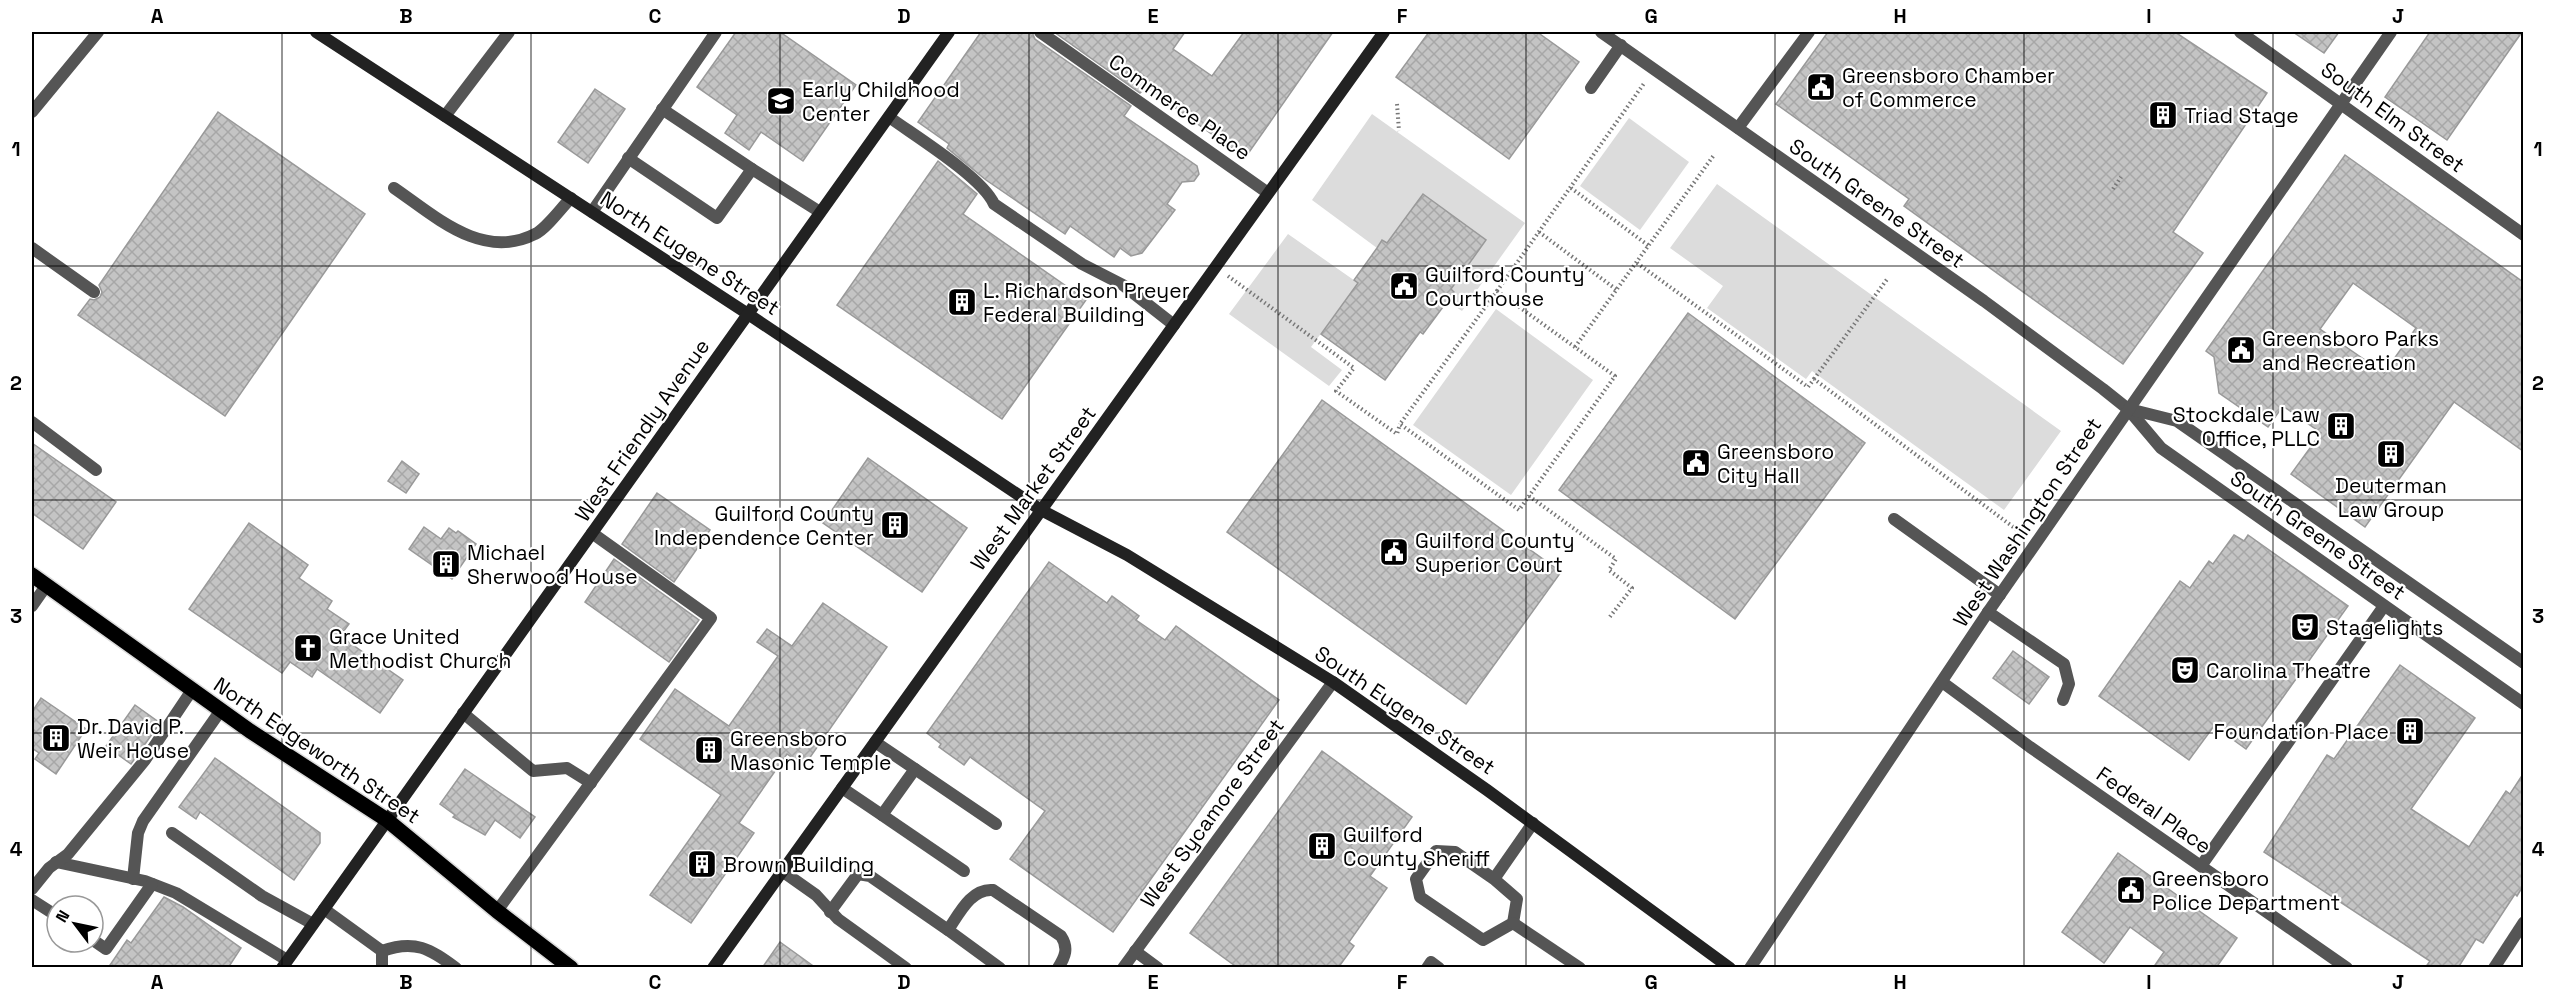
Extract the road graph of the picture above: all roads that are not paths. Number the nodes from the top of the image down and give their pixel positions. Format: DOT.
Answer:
graph roads {
  1 [pos="98,32"];
  2 [pos="316,32"];
  3 [pos="509,32"];
  4 [pos="716,32"];
  5 [pos="949,32"];
  6 [pos="1040,32"];
  7 [pos="1384,32"];
  8 [pos="1601,32"];
  9 [pos="1809,32"];
  10 [pos="2240,32"];
  11 [pos="2391,32"];
  12 [pos="1621,45"];
  13 [pos="1591,88"];
  14 [pos="2341,103"];
  15 [pos="662,109"];
  16 [pos="32,112"];
  17 [pos="445,116"];
  18 [pos="888,117"];
  19 [pos="1738,129"];
  20 [pos="628,158"];
  21 [pos="752,169"];
  22 [pos="394,188"];
  23 [pos="1268,193"];
  24 [pos="571,198"];
  25 [pos="592,212"];
  26 [pos="820,212"];
  27 [pos="2523,235"];
  28 [pos="32,248"];
  29 [pos="94,292"];
  30 [pos="748,314"];
  31 [pos="1174,325"];
  32 [pos="2128,409"];
  33 [pos="32,422"];
  34 [pos="96,471"];
  35 [pos="1041,510"];
  36 [pos="1894,519"];
  37 [pos="592,533"];
  38 [pos="32,575"];
  39 [pos="46,586"];
  40 [pos="2001,595"];
  41 [pos="32,606"];
  42 [pos="2384,606"];
  43 [pos="1988,612"];
  44 [pos="2523,663"];
  45 [pos="1333,682"];
  46 [pos="1942,682"];
  47 [pos="192,690"];
  48 [pos="2063,700"];
  49 [pos="2523,704"];
  50 [pos="221,710"];
  51 [pos="463,713"];
  52 [pos="875,742"];
  53 [pos="915,769"];
  54 [pos="591,783"];
  55 [pos="842,788"];
  56 [pos="882,815"];
  57 [pos="387,820"];
  58 [pos="996,824"];
  59 [pos="1533,824"];
  60 [pos="172,833"];
  61 [pos="56,862"];
  62 [pos="2201,866"];
  63 [pos="782,871"];
  64 [pos="964,871"];
  65 [pos="133,879"];
  66 [pos="1494,879"];
  67 [pos="152,884"];
  68 [pos="32,889"];
  69 [pos="32,900"];
  70 [pos="45,908"];
  71 [pos="324,909"];
  72 [pos="497,911"];
  73 [pos="834,916"];
  74 [pos="2523,922"];
  75 [pos="1513,923"];
  76 [pos="313,924"];
  77 [pos="948,930"];
  78 [pos="105,948"];
  79 [pos="382,951"];
  80 [pos="1135,951"];
  81 [pos="554,961"];
  82 [pos="285,964"];
  83 [pos="1575,966"];
  84 [pos="382,968"];
  85 [pos="456,968"];
  86 [pos="571,968"];
  87 [pos="713,968"];
  88 [pos="906,968"];
  89 [pos="1000,968"];
  90 [pos="1058,968"];
  91 [pos="1123,968"];
  92 [pos="1158,968"];
  93 [pos="1427,968"];
  94 [pos="1439,968"];
  95 [pos="1730,968"];
  96 [pos="1750,968"];
  97 [pos="2347,968"];
  98 [pos="2494,968"];
  1 -- 16 [label="street"];
  2 -- 17 [label="main road, North Eugene Street"];
  3 -- 17 [label="street"];
  4 -- 15 [label="street"];
  5 -- 18 [label="main road, West Friendly Avenue"];
  6 -- 23 [label="street, Commerce Place"];
  7 -- 23 [label="main road, West Market Street"];
  8 -- 12 [label="street, South Greene Street"];
  9 -- 19 [label="street"];
  10 -- 14 [label="street, South Elm Street"];
  11 -- 14 [label="street, West Washington Street"];
  12 -- 13 [label="street"];
  12 -- 19 [label="street, South Greene Street"];
  14 -- 27 [label="street, South Elm Street"];
  14 -- 32 [label="street, West Washington Street"];
  15 -- 20 [label="street"];
  15 -- 21 [label="street"];
  17 -- 24 [label="main road, North Eugene Street"];
  18 -- 26 [label="main road, West Friendly Avenue"];
  18 -- 31 [label="street"];
  19 -- 32 [label="street, South Greene Street"];
  20 -- 21 [label="street"];
  20 -- 25 [label="street"];
  21 -- 26 [label="street"];
  22 -- 24 [label="street"];
  23 -- 31 [label="main road, West Market Street"];
  24 -- 25 [label="main road, North Eugene Street"];
  25 -- 30 [label="main road, North Eugene Street"];
  26 -- 30 [label="main road, West Friendly Avenue"];
  28 -- 29 [label="street"];
  30 -- 35 [label="main road, North Eugene Street"];
  30 -- 37 [label="main road, West Friendly Avenue"];
  31 -- 35 [label="main road, West Market Street"];
  32 -- 40 [label="street, West Washington Street"];
  32 -- 42 [label="street, South Greene Street"];
  32 -- 44 [label="street, South Greene Street"];
  33 -- 34 [label="street"];
  35 -- 45 [label="main road, South Eugene Street"];
  35 -- 52 [label="main road, West Market Street"];
  36 -- 40 [label="street"];
  37 -- 51 [label="main road, West Friendly Avenue"];
  37 -- 54 [label="street"];
  38 -- 39 [label="main road, North Edgeworth Street"];
  39 -- 41 [label="street"];
  39 -- 47 [label="main road, North Edgeworth Street"];
  40 -- 43 [label="street, West Washington Street"];
  42 -- 49 [label="street, South Greene Street"];
  42 -- 62 [label="street"];
  43 -- 46 [label="street, West Washington Street"];
  43 -- 48 [label="street"];
  45 -- 59 [label="main road, South Eugene Street"];
  45 -- 80 [label="street, West Sycamore Street"];
  46 -- 62 [label="street, Federal Place"];
  46 -- 96 [label="street, West Washington Street"];
  47 -- 50 [label="main road, North Edgeworth Street"];
  47 -- 61 [label="street"];
  50 -- 57 [label="main road, North Edgeworth Street"];
  50 -- 65 [label="street"];
  51 -- 54 [label="street"];
  51 -- 57 [label="main road, West Friendly Avenue"];
  52 -- 53 [label="street"];
  52 -- 55 [label="main road, West Market Street"];
  53 -- 56 [label="street"];
  53 -- 58 [label="street"];
  54 -- 72 [label="street"];
  55 -- 56 [label="street"];
  55 -- 63 [label="main road, West Market Street"];
  56 -- 64 [label="street"];
  57 -- 71 [label="main road, West Friendly Avenue"];
  57 -- 72 [label="main road, North Edgeworth Street"];
  59 -- 66 [label="street"];
  59 -- 95 [label="main road, South Eugene Street"];
  60 -- 76 [label="street"];
  61 -- 65 [label="street"];
  61 -- 68 [label="street"];
  62 -- 97 [label="street, Federal Place"];
  63 -- 73 [label="street"];
  63 -- 87 [label="main road, West Market Street"];
  65 -- 67 [label="street"];
  66 -- 75 [label="street"];
  66 -- 75 [label="street"];
  67 -- 78 [label="street"];
  67 -- 82 [label="street"];
  69 -- 70 [label="street"];
  71 -- 76 [label="main road, West Friendly Avenue"];
  71 -- 79 [label="street"];
  72 -- 81 [label="main road, North Edgeworth Street"];
  73 -- 77 [label="street"];
  73 -- 88 [label="street"];
  74 -- 98 [label="street"];
  75 -- 83 [label="street"];
  76 -- 82 [label="main road, West Friendly Avenue"];
  77 -- 89 [label="street"];
  77 -- 90 [label="street"];
  79 -- 84 [label="street"];
  79 -- 85 [label="street"];
  80 -- 91 [label="street, West Sycamore Street"];
  80 -- 92 [label="street"];
  81 -- 86 [label="main road, North Edgeworth Street"];
  93 -- 94 [label="street"];
}
